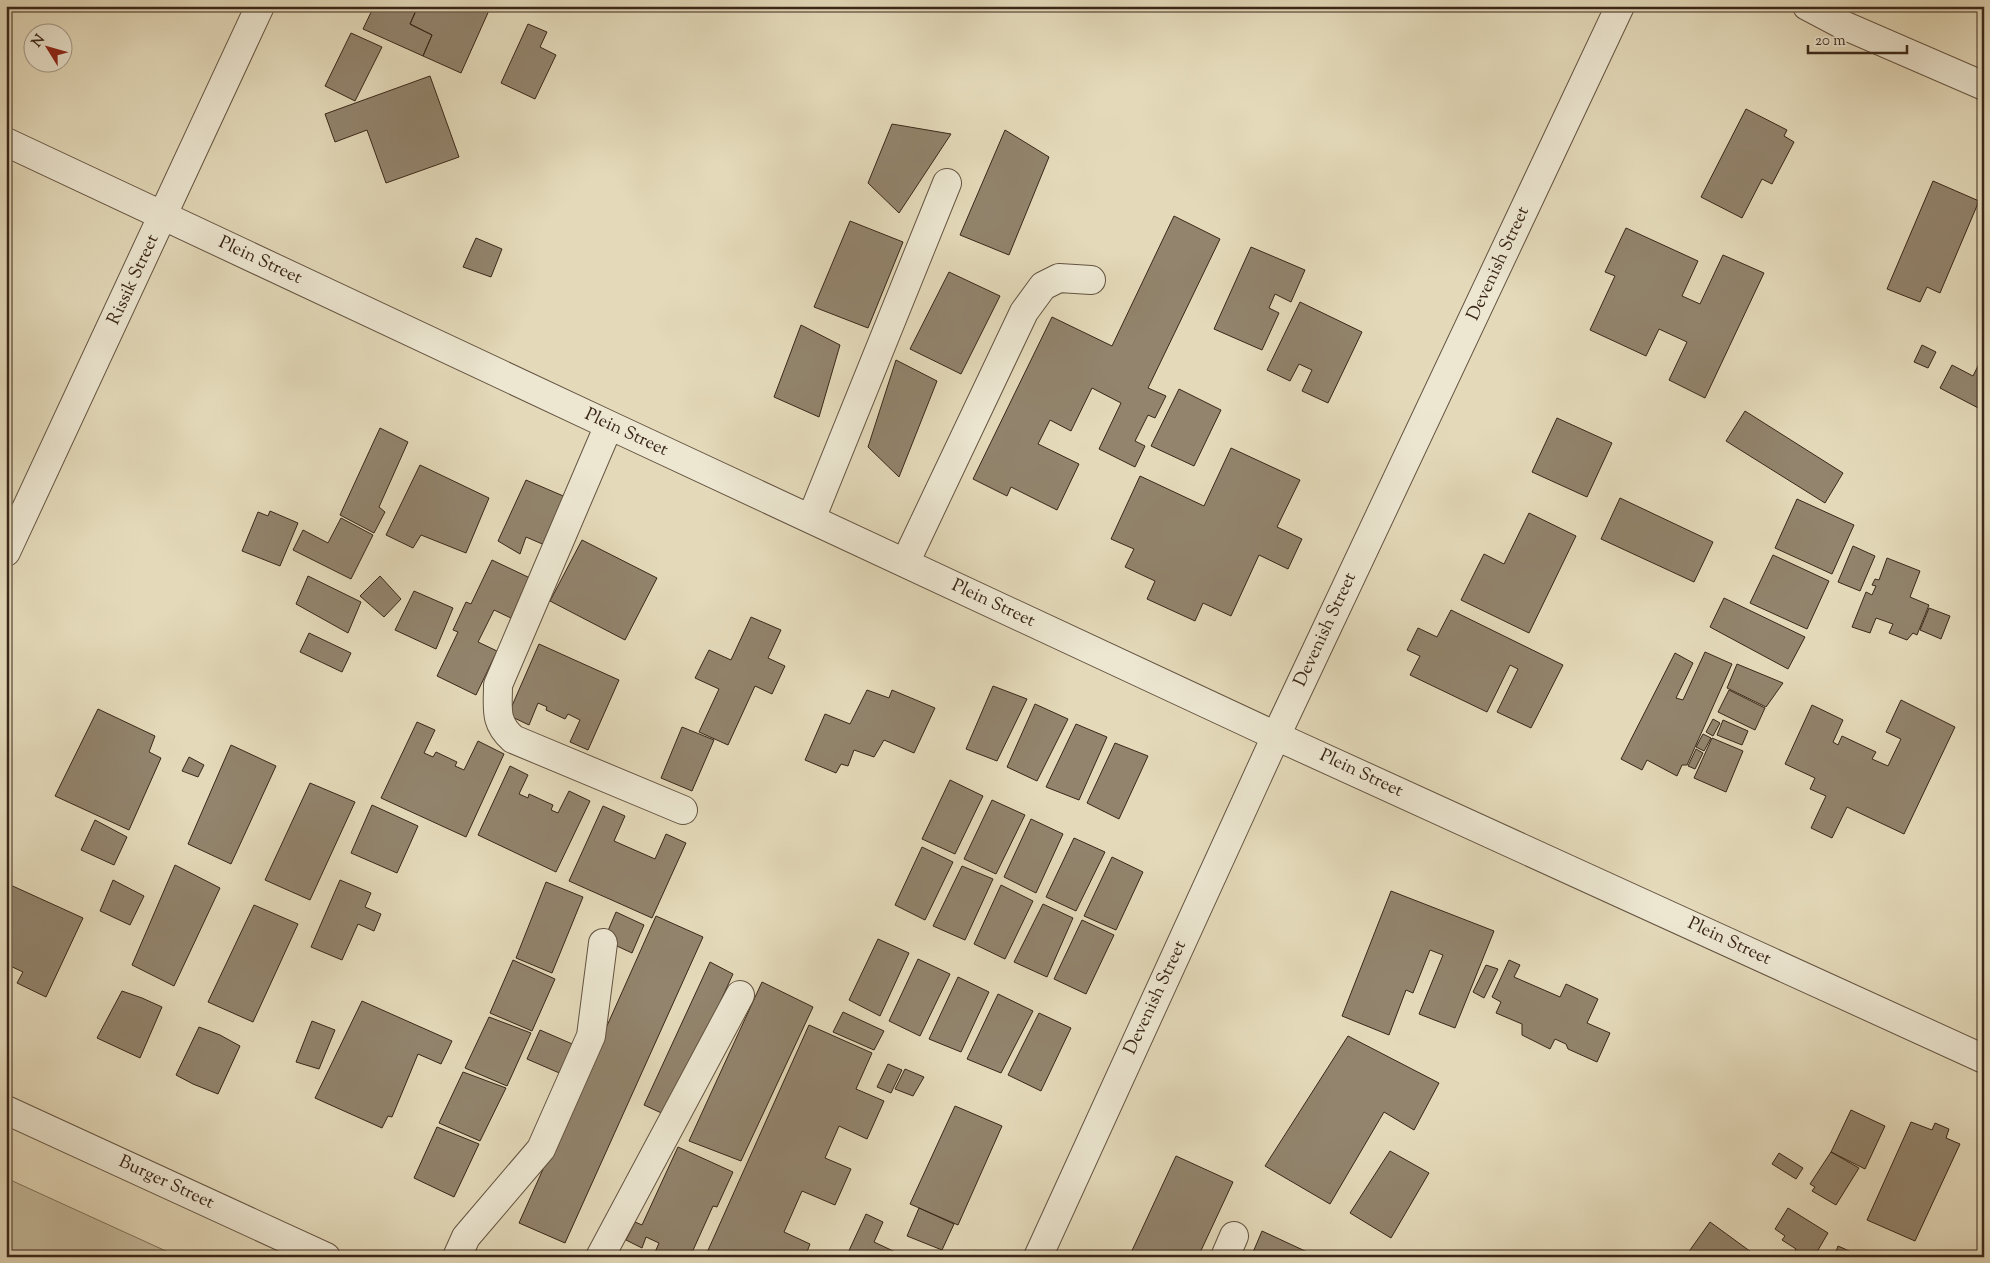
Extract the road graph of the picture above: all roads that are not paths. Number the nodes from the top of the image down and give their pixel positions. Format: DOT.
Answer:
graph roads {
  1 [pos="260,6"];
  2 [pos="1620,6"];
  3 [pos="1807,6"];
  4 [pos="1984,86"];
  5 [pos="6,142"];
  6 [pos="947,183"];
  7 [pos="164,216"];
  8 [pos="1091,280"];
  9 [pos="609,425"];
  10 [pos="811,519"];
  11 [pos="6,552"];
  12 [pos="905,563"];
  13 [pos="1276,736"];
  14 [pos="683,810"];
  15 [pos="603,944"];
  16 [pos="740,995"];
  17 [pos="1984,1058"];
  18 [pos="6,1110"];
  19 [pos="326,1257"];
  20 [pos="457,1257"];
  21 [pos="600,1257"];
  22 [pos="1038,1257"];
  1 -- 7 [label="street, Rissik Street"];
  2 -- 13 [label="street, Devenish Street"];
  3 -- 4 [label="street"];
  5 -- 7 [label="street, Plein Street"];
  6 -- 10 [label="street"];
  7 -- 9 [label="street, Plein Street"];
  7 -- 11 [label="street, Rissik Street"];
  8 -- 12 [label="street"];
  9 -- 10 [label="street, Plein Street"];
  9 -- 14 [label="street"];
  10 -- 12 [label="street, Plein Street"];
  12 -- 13 [label="street, Plein Street"];
  13 -- 17 [label="street, Plein Street"];
  13 -- 22 [label="street, Devenish Street"];
  15 -- 20 [label="street"];
  16 -- 21 [label="street"];
  18 -- 19 [label="street, Burger Street"];
}
